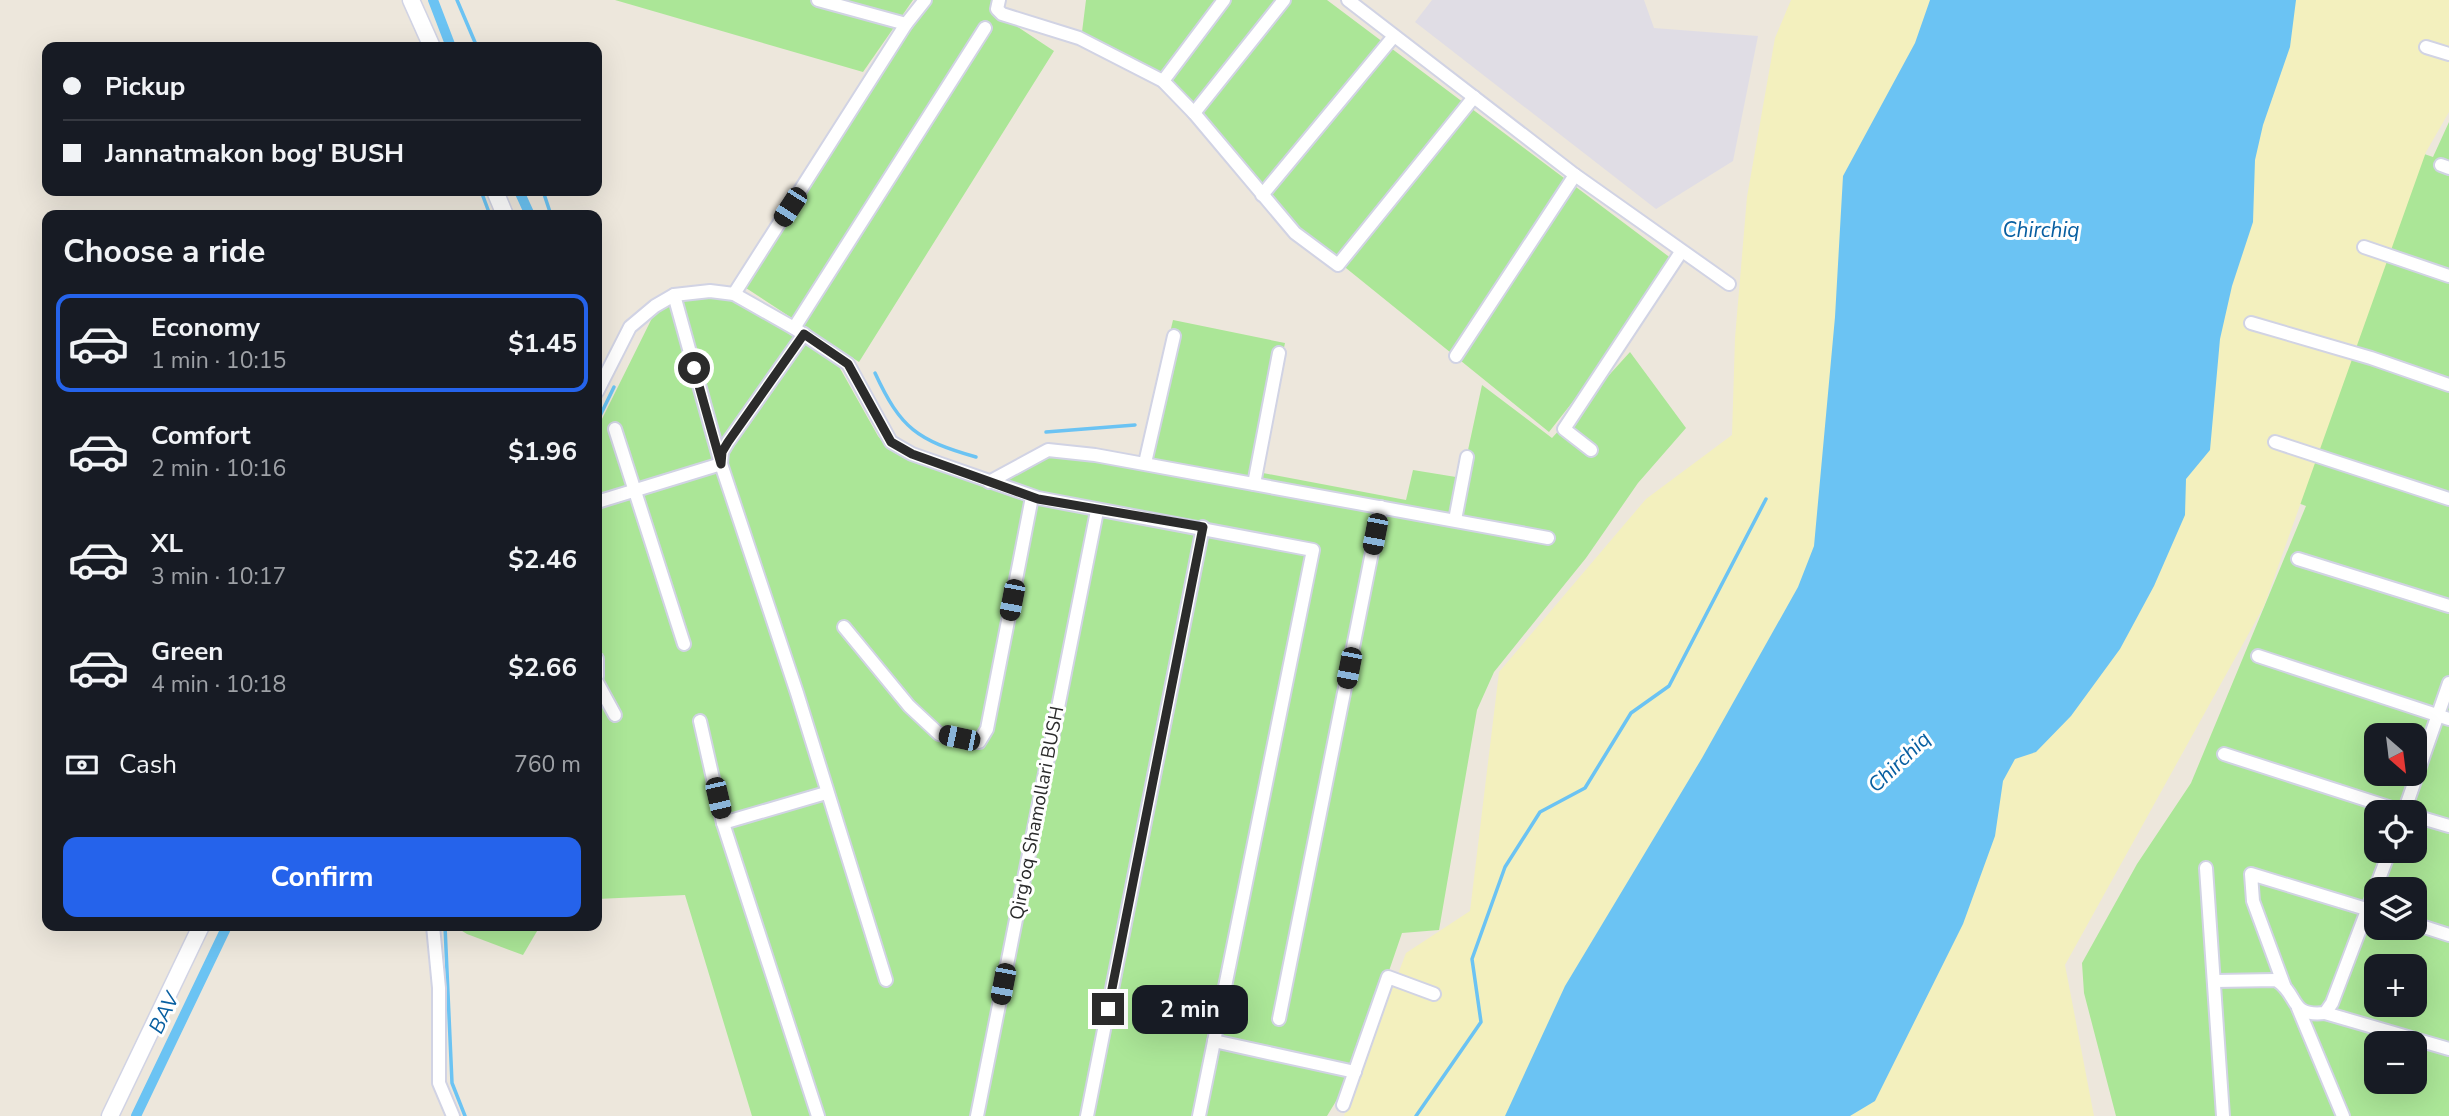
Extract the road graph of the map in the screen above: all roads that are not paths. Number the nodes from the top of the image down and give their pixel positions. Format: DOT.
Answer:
graph roads {
  1 [pos="411,0"];
  2 [pos="817,0"];
  3 [pos="925,0"];
  4 [pos="999,0"];
  5 [pos="1224,0"];
  6 [pos="1284,0"];
  7 [pos="1348,0"];
  8 [pos="906,24"];
  9 [pos="985,28"];
  10 [pos="1394,36"];
  11 [pos="430,42"];
  12 [pos="2426,47"];
  13 [pos="2449,54"];
  14 [pos="1163,81"];
  15 [pos="1474,97"];
  16 [pos="1195,113"];
  17 [pos="1575,175"];
  18 [pos="1262,195"];
  19 [pos="2364,247"];
  20 [pos="1681,252"];
  21 [pos="2449,276"];
  22 [pos="1730,284"];
  23 [pos="734,294"];
  24 [pos="674,295"];
  25 [pos="2251,323"];
  26 [pos="799,331"];
  27 [pos="1174,336"];
  28 [pos="1279,352"];
  29 [pos="1455,356"];
  30 [pos="602,382"];
  31 [pos="2449,385"];
  32 [pos="615,429"];
  33 [pos="2275,442"];
  34 [pos="1591,450"];
  35 [pos="1467,457"];
  36 [pos="1145,463"];
  37 [pos="721,464"];
  38 [pos="989,482"];
  39 [pos="1254,484"];
  40 [pos="633,490"];
  41 [pos="1032,497"];
  42 [pos="2449,499"];
  43 [pos="602,500"];
  44 [pos="1381,507"];
  45 [pos="1097,511"];
  46 [pos="1455,520"];
  47 [pos="1203,527"];
  48 [pos="1548,538"];
  49 [pos="2298,559"];
  50 [pos="2449,606"];
  51 [pos="844,627"];
  52 [pos="684,644"];
  53 [pos="2258,656"];
  54 [pos="2449,683"];
  55 [pos="602,691"];
  56 [pos="615,715"];
  57 [pos="2443,718"];
  58 [pos="700,721"];
  59 [pos="2224,754"];
  60 [pos="826,793"];
  61 [pos="2427,820"];
  62 [pos="723,823"];
  63 [pos="2449,827"];
  64 [pos="2206,868"];
  65 [pos="2364,909"];
  66 [pos="2427,928"];
  67 [pos="2364,929"];
  68 [pos="199,931"];
  69 [pos="433,931"];
  70 [pos="2449,935"];
  71 [pos="886,980"];
  72 [pos="2215,981"];
  73 [pos="2284,985"];
  74 [pos="1434,994"];
  75 [pos="2298,1008"];
  76 [pos="2325,1013"];
  77 [pos="1279,1019"];
  78 [pos="1214,1041"];
  79 [pos="2449,1049"];
  80 [pos="1355,1072"];
  81 [pos="1343,1105"];
  82 [pos="110,1116"];
  83 [pos="453,1116"];
  84 [pos="818,1116"];
  85 [pos="978,1116"];
  86 [pos="1087,1116"];
  87 [pos="1199,1116"];
  88 [pos="2223,1116"];
  89 [pos="2343,1116"];
  1 -- 11 [label="street"];
  2 -- 8 [label="street"];
  3 -- 8 [label="street"];
  4 -- 14 [label="street"];
  5 -- 14 [label="street"];
  6 -- 16 [label="street"];
  7 -- 10 [label="street"];
  8 -- 23 [label="street"];
  9 -- 26 [label="street"];
  10 -- 15 [label="street"];
  10 -- 18 [label="street"];
  12 -- 13 [label="street"];
  14 -- 16 [label="street"];
  15 -- 17 [label="street"];
  15 -- 18 [label="street"];
  16 -- 18 [label="street"];
  17 -- 20 [label="street"];
  17 -- 29 [label="street"];
  19 -- 21 [label="street"];
  20 -- 22 [label="street"];
  20 -- 34 [label="street"];
  23 -- 24 [label="street"];
  23 -- 26 [label="street"];
  24 -- 30 [label="street"];
  24 -- 37 [label="street"];
  25 -- 31 [label="street"];
  26 -- 37 [label="street"];
  26 -- 38 [label="street"];
  27 -- 36 [label="street"];
  28 -- 39 [label="street"];
  32 -- 40 [label="street"];
  33 -- 42 [label="street"];
  35 -- 46 [label="street"];
  36 -- 38 [label="street"];
  36 -- 39 [label="street"];
  37 -- 40 [label="street"];
  37 -- 60 [label="street"];
  38 -- 41 [label="street"];
  39 -- 44 [label="street"];
  40 -- 43 [label="street"];
  40 -- 52 [label="street"];
  41 -- 45 [label="street"];
  41 -- 51 [label="street"];
  44 -- 46 [label="street"];
  44 -- 77 [label="street"];
  45 -- 47 [label="street"];
  45 -- 85 [label="street, Qirg'oq Shamollari BUSH"];
  46 -- 48 [label="street"];
  47 -- 78 [label="street"];
  47 -- 86 [label="street"];
  49 -- 50 [label="street"];
  53 -- 57 [label="street"];
  54 -- 57 [label="street"];
  55 -- 56 [label="street"];
  57 -- 59 [label="street"];
  58 -- 62 [label="street"];
  60 -- 62 [label="street"];
  60 -- 71 [label="street"];
  61 -- 63 [label="street"];
  62 -- 84 [label="street"];
  64 -- 72 [label="street"];
  65 -- 73 [label="street"];
  66 -- 70 [label="street"];
  67 -- 76 [label="street"];
  68 -- 82 [label="street"];
  69 -- 83 [label="street"];
  72 -- 73 [label="street"];
  72 -- 88 [label="street"];
  73 -- 75 [label="street"];
  74 -- 80 [label="street"];
  75 -- 76 [label="street"];
  75 -- 89 [label="street"];
  76 -- 79 [label="street"];
  78 -- 80 [label="street"];
  78 -- 87 [label="street"];
  80 -- 81 [label="street"];
}
